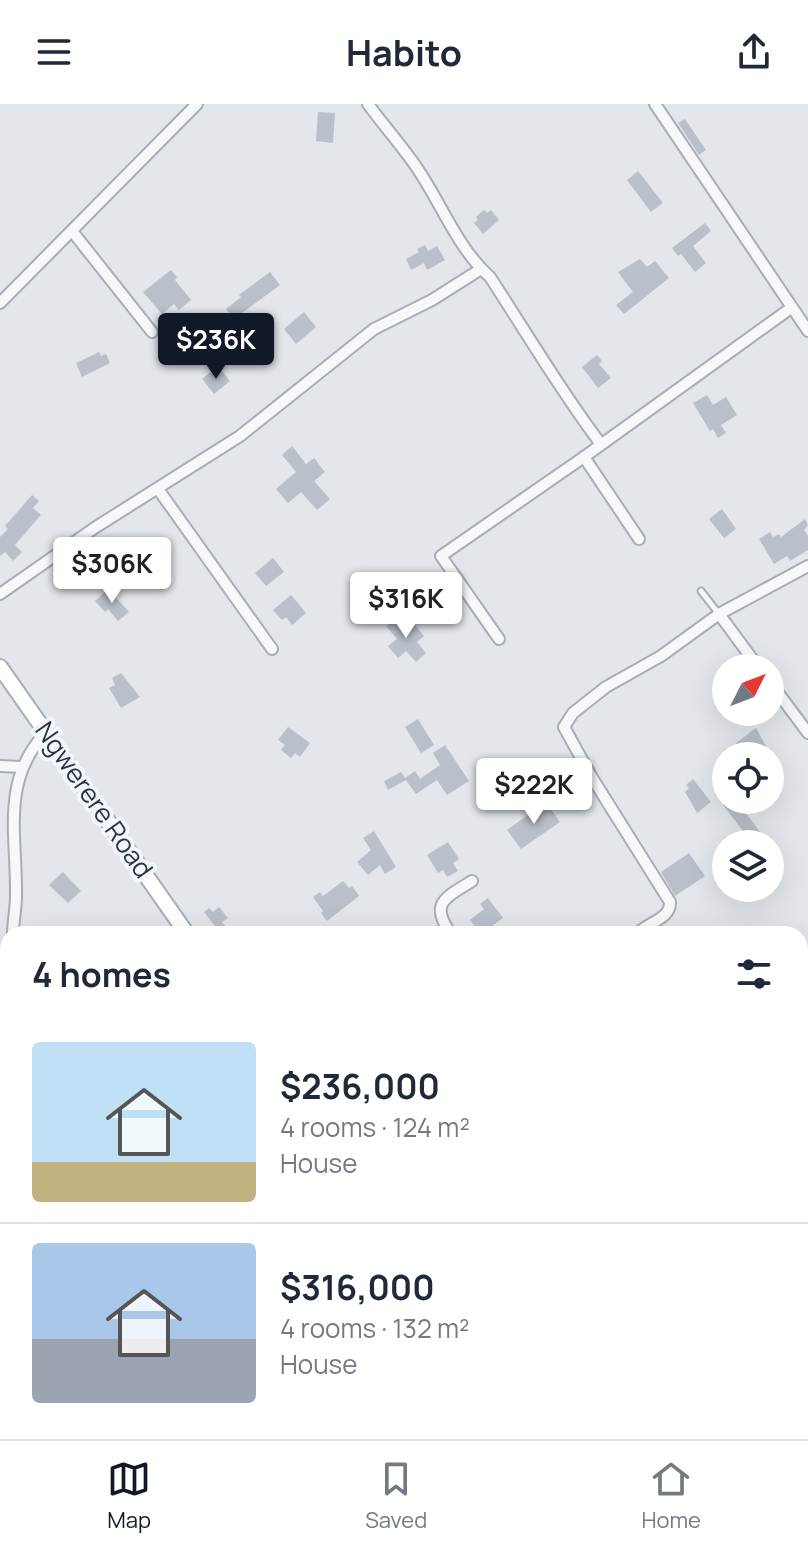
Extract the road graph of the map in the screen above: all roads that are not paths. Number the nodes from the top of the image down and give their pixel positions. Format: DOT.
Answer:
graph roads {
  1 [pos="197,104"];
  2 [pos="368,104"];
  3 [pos="655,104"];
  4 [pos="72,231"];
  5 [pos="481,269"];
  6 [pos="0,303"];
  7 [pos="791,308"];
  8 [pos="808,331"];
  9 [pos="152,332"];
  10 [pos="600,443"];
  11 [pos="584,457"];
  12 [pos="158,489"];
  13 [pos="639,539"];
  14 [pos="808,566"];
  15 [pos="701,591"];
  16 [pos="0,594"];
  17 [pos="719,614"];
  18 [pos="499,639"];
  19 [pos="272,649"];
  20 [pos="749,654"];
  21 [pos="0,667"];
  22 [pos="784,701"];
  23 [pos="47,731"];
  24 [pos="808,733"];
  25 [pos="0,766"];
  26 [pos="22,767"];
  27 [pos="472,881"];
  28 [pos="14,926"];
  29 [pos="181,926"];
  30 [pos="446,926"];
  31 [pos="645,926"];
  32 [pos="0,1190"];
  33 [pos="0,1247"];
  1 -- 4 [label="street"];
  2 -- 5 [label="street"];
  3 -- 7 [label="street"];
  4 -- 6 [label="street"];
  4 -- 9 [label="street"];
  5 -- 10 [label="street"];
  5 -- 12 [label="street"];
  7 -- 8 [label="street"];
  7 -- 10 [label="street"];
  10 -- 11 [label="street"];
  11 -- 13 [label="street"];
  11 -- 18 [label="street"];
  12 -- 16 [label="street"];
  12 -- 19 [label="street"];
  14 -- 17 [label="street"];
  15 -- 17 [label="lane"];
  17 -- 20 [label="street"];
  17 -- 31 [label="street"];
  21 -- 23 [label="main road, Ngwerere Road"];
  22 -- 24 [label="street"];
  23 -- 26 [label="street"];
  23 -- 29 [label="main road, Ngwerere Road"];
  25 -- 26 [label="street"];
  26 -- 28 [label="street"];
  27 -- 30 [label="street"];
  32 -- 33 [label="street"];
}
